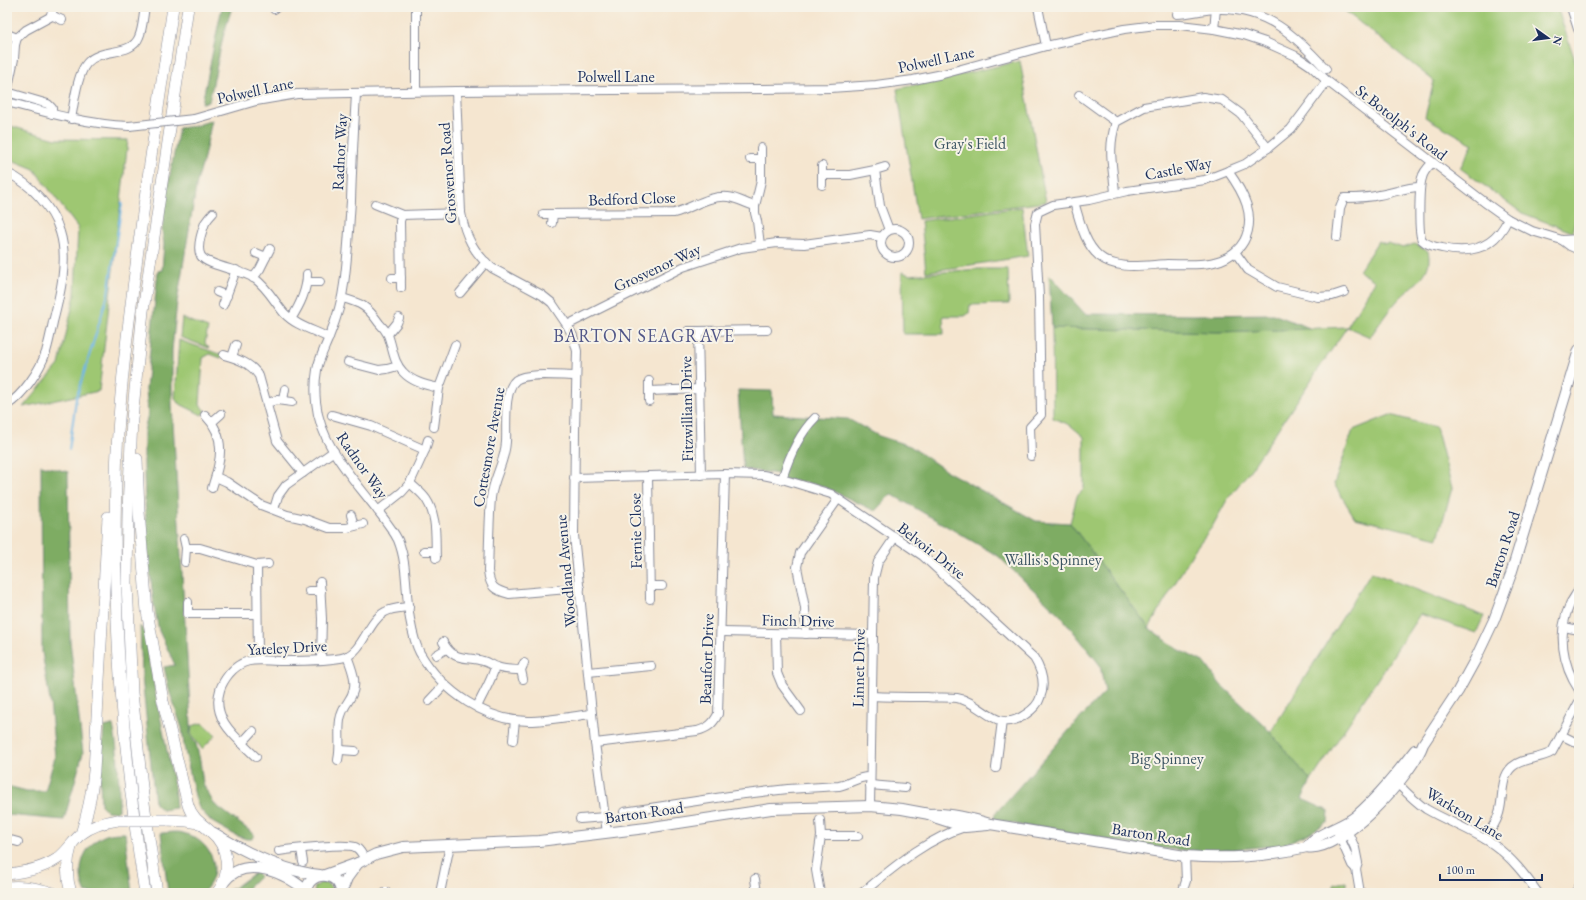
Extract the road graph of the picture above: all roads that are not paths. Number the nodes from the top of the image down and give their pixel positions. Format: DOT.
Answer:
graph roads {
  1 [pos="145,7"];
  2 [pos="173,7"];
  3 [pos="188,7"];
  4 [pos="416,7"];
  5 [pos="1038,7"];
  6 [pos="1572,7"];
  7 [pos="1216,9"];
  8 [pos="53,11"];
  9 [pos="1176,14"];
  10 [pos="62,20"];
  11 [pos="1214,29"];
  12 [pos="1579,29"];
  13 [pos="1224,31"];
  14 [pos="7,34"];
  15 [pos="17,38"];
  16 [pos="1304,45"];
  17 [pos="1046,46"];
  18 [pos="1296,56"];
  19 [pos="1326,69"];
  20 [pos="1327,81"];
  21 [pos="416,91"];
  22 [pos="456,91"];
  23 [pos="7,92"];
  24 [pos="356,94"];
  25 [pos="1079,95"];
  26 [pos="7,102"];
  27 [pos="52,114"];
  28 [pos="71,119"];
  29 [pos="1116,122"];
  30 [pos="761,148"];
  31 [pos="1268,148"];
  32 [pos="750,159"];
  33 [pos="761,159"];
  34 [pos="1432,163"];
  35 [pos="822,166"];
  36 [pos="885,167"];
  37 [pos="875,170"];
  38 [pos="1228,171"];
  39 [pos="7,173"];
  40 [pos="822,175"];
  41 [pos="822,185"];
  42 [pos="1420,187"];
  43 [pos="1115,194"];
  44 [pos="1074,202"];
  45 [pos="375,204"];
  46 [pos="755,206"];
  47 [pos="212,213"];
  48 [pos="461,213"];
  49 [pos="542,214"];
  50 [pos="553,214"];
  51 [pos="402,215"];
  52 [pos="1508,219"];
  53 [pos="552,223"];
  54 [pos="889,230"];
  55 [pos="882,237"];
  56 [pos="1337,237"];
  57 [pos="1579,239"];
  58 [pos="1562,240"];
  59 [pos="760,245"];
  60 [pos="270,249"];
  61 [pos="1579,250"];
  62 [pos="1235,252"];
  63 [pos="256,253"];
  64 [pos="266,257"];
  65 [pos="486,262"];
  66 [pos="236,270"];
  67 [pos="253,278"];
  68 [pos="392,278"];
  69 [pos="401,278"];
  70 [pos="320,282"];
  71 [pos="401,288"];
  72 [pos="217,292"];
  73 [pos="1344,292"];
  74 [pos="460,293"];
  75 [pos="226,296"];
  76 [pos="342,298"];
  77 [pos="223,305"];
  78 [pos="399,318"];
  79 [pos="291,319"];
  80 [pos="567,325"];
  81 [pos="767,330"];
  82 [pos="688,331"];
  83 [pos="698,331"];
  84 [pos="388,334"];
  85 [pos="329,338"];
  86 [pos="236,345"];
  87 [pos="455,345"];
  88 [pos="1579,350"];
  89 [pos="353,361"];
  90 [pos="398,366"];
  91 [pos="576,376"];
  92 [pos="649,381"];
  93 [pos="439,388"];
  94 [pos="285,389"];
  95 [pos="700,389"];
  96 [pos="649,391"];
  97 [pos="649,401"];
  98 [pos="266,403"];
  99 [pos="7,405"];
  100 [pos="221,414"];
  101 [pos="204,415"];
  102 [pos="332,415"];
  103 [pos="815,418"];
  104 [pos="132,419"];
  105 [pos="212,422"];
  106 [pos="434,427"];
  107 [pos="428,440"];
  108 [pos="425,450"];
  109 [pos="334,451"];
  110 [pos="1031,456"];
  111 [pos="303,473"];
  112 [pos="725,474"];
  113 [pos="701,475"];
  114 [pos="116,476"];
  115 [pos="648,476"];
  116 [pos="216,477"];
  117 [pos="574,478"];
  118 [pos="782,479"];
  119 [pos="410,483"];
  120 [pos="212,488"];
  121 [pos="838,499"];
  122 [pos="274,509"];
  123 [pos="378,511"];
  124 [pos="352,516"];
  125 [pos="363,524"];
  126 [pos="354,526"];
  127 [pos="895,537"];
  128 [pos="184,539"];
  129 [pos="186,548"];
  130 [pos="424,551"];
  131 [pos="185,562"];
  132 [pos="268,564"];
  133 [pos="257,565"];
  134 [pos="320,582"];
  135 [pos="650,586"];
  136 [pos="662,586"];
  137 [pos="580,588"];
  138 [pos="1579,588"];
  139 [pos="309,591"];
  140 [pos="321,591"];
  141 [pos="650,599"];
  142 [pos="188,602"];
  143 [pos="409,607"];
  144 [pos="257,614"];
  145 [pos="1564,627"];
  146 [pos="1579,630"];
  147 [pos="722,632"];
  148 [pos="776,634"];
  149 [pos="806,634"];
  150 [pos="873,635"];
  151 [pos="436,655"];
  152 [pos="347,656"];
  153 [pos="322,659"];
  154 [pos="258,660"];
  155 [pos="652,666"];
  156 [pos="496,667"];
  157 [pos="588,672"];
  158 [pos="523,679"];
  159 [pos="444,685"];
  160 [pos="1579,690"];
  161 [pos="872,696"];
  162 [pos="430,701"];
  163 [pos="1579,702"];
  164 [pos="477,707"];
  165 [pos="801,711"];
  166 [pos="592,714"];
  167 [pos="515,720"];
  168 [pos="1002,721"];
  169 [pos="253,731"];
  170 [pos="1561,735"];
  171 [pos="513,740"];
  172 [pos="242,743"];
  173 [pos="595,743"];
  174 [pos="1579,744"];
  175 [pos="341,750"];
  176 [pos="355,751"];
  177 [pos="256,756"];
  178 [pos="338,760"];
  179 [pos="996,768"];
  180 [pos="870,781"];
  181 [pos="1394,781"];
  182 [pos="905,788"];
  183 [pos="870,806"];
  184 [pos="624,812"];
  185 [pos="605,817"];
  186 [pos="580,820"];
  187 [pos="820,820"];
  188 [pos="199,823"];
  189 [pos="958,825"];
  190 [pos="1342,830"];
  191 [pos="211,831"];
  192 [pos="607,833"];
  193 [pos="81,834"];
  194 [pos="821,836"];
  195 [pos="858,836"];
  196 [pos="7,839"];
  197 [pos="1485,839"];
  198 [pos="18,842"];
  199 [pos="73,843"];
  200 [pos="450,845"];
  201 [pos="301,849"];
  202 [pos="279,851"];
  203 [pos="1186,856"];
  204 [pos="362,861"];
  205 [pos="303,862"];
  206 [pos="7,874"];
  207 [pos="323,875"];
  208 [pos="755,879"];
  209 [pos="7,887"];
  210 [pos="1579,887"];
  211 [pos="219,890"];
  212 [pos="306,892"];
  213 [pos="53,893"];
  214 [pos="71,893"];
  215 [pos="145,893"];
  216 [pos="157,893"];
  217 [pos="341,893"];
  218 [pos="440,893"];
  219 [pos="757,893"];
  220 [pos="820,893"];
  221 [pos="862,893"];
  222 [pos="1182,893"];
  223 [pos="1360,893"];
  224 [pos="1538,893"];
  225 [pos="1575,893"];
  1 -- 28 [label="street"];
  2 -- 114 [label="highway"];
  3 -- 104 [label="highway"];
  4 -- 21 [label="street"];
  5 -- 17 [label="street"];
  6 -- 12 [label="main road"];
  7 -- 9 [label="street"];
  7 -- 11 [label="street"];
  7 -- 16 [label="street"];
  8 -- 10 [label="street"];
  8 -- 15 [label="street"];
  11 -- 13 [label="street, Polwell Lane"];
  11 -- 17 [label="street, Polwell Lane"];
  13 -- 18 [label="street, St Botolph's Road"];
  14 -- 15 [label="street"];
  15 -- 23 [label="street"];
  16 -- 18 [label="street"];
  16 -- 19 [label="street"];
  17 -- 22 [label="street, Polwell Lane"];
  18 -- 20 [label="street, St Botolph's Road"];
  20 -- 31 [label="street, Castle Way"];
  20 -- 34 [label="street, St Botolph's Road"];
  21 -- 22 [label="street, Polwell Lane"];
  21 -- 24 [label="street, Polwell Lane"];
  22 -- 48 [label="street, Grosvenor Road"];
  23 -- 27 [label="street"];
  24 -- 28 [label="street, Polwell Lane, bridge"];
  24 -- 76 [label="street, Radnor Way"];
  25 -- 29 [label="street"];
  26 -- 27 [label="street, Polwell Lane"];
  27 -- 28 [label="street, Polwell Lane"];
  29 -- 31 [label="street"];
  29 -- 43 [label="street"];
  30 -- 33 [label="street"];
  31 -- 38 [label="street, Castle Way"];
  32 -- 33 [label="street"];
  33 -- 46 [label="street"];
  34 -- 42 [label="street"];
  34 -- 52 [label="street, St Botolph's Road"];
  35 -- 40 [label="street"];
  36 -- 37 [label="street"];
  37 -- 40 [label="street"];
  37 -- 54 [label="street"];
  38 -- 43 [label="street, Castle Way"];
  38 -- 62 [label="street"];
  39 -- 99 [label="street"];
  40 -- 41 [label="street"];
  42 -- 52 [label="street"];
  42 -- 56 [label="street"];
  43 -- 44 [label="street, Castle Way"];
  44 -- 62 [label="street"];
  44 -- 110 [label="street, Castle Way"];
  45 -- 51 [label="street"];
  46 -- 50 [label="street, Bedford Close"];
  46 -- 59 [label="street"];
  47 -- 66 [label="street"];
  48 -- 51 [label="street"];
  48 -- 65 [label="street, Grosvenor Road"];
  49 -- 50 [label="street, Bedford Close"];
  50 -- 53 [label="street"];
  51 -- 69 [label="street"];
  52 -- 58 [label="street, St Botolph's Road"];
  54 -- 55 [label="street"];
  54 -- 55 [label="street"];
  55 -- 59 [label="street, Grosvenor Way"];
  57 -- 58 [label="street, St Botolph's Road"];
  58 -- 61 [label="street, St Botolph's Road"];
  59 -- 80 [label="street, Grosvenor Way"];
  60 -- 64 [label="street"];
  62 -- 73 [label="street"];
  63 -- 64 [label="street"];
  64 -- 67 [label="street"];
  65 -- 74 [label="street"];
  65 -- 80 [label="street, Grosvenor Road"];
  66 -- 67 [label="street"];
  66 -- 75 [label="street"];
  67 -- 79 [label="street"];
  68 -- 69 [label="street"];
  69 -- 71 [label="street"];
  70 -- 79 [label="street"];
  72 -- 75 [label="street"];
  75 -- 77 [label="street"];
  76 -- 84 [label="street"];
  76 -- 85 [label="street, Radnor Way"];
  78 -- 84 [label="street"];
  79 -- 85 [label="street"];
  80 -- 91 [label="street, Woodland Avenue"];
  81 -- 83 [label="street"];
  82 -- 83 [label="street"];
  83 -- 95 [label="street, Fitzwilliam Drive"];
  84 -- 90 [label="street"];
  85 -- 109 [label="street, Radnor Way"];
  86 -- 98 [label="street"];
  87 -- 93 [label="street"];
  88 -- 181 [label="main road, Barton Road"];
  89 -- 90 [label="street"];
  90 -- 93 [label="street"];
  91 -- 117 [label="street, Woodland Avenue"];
  91 -- 137 [label="street, Cottesmore Avenue"];
  92 -- 96 [label="street"];
  93 -- 106 [label="street"];
  94 -- 98 [label="street"];
  95 -- 96 [label="street"];
  95 -- 113 [label="street, Fitzwilliam Drive"];
  96 -- 97 [label="street"];
  98 -- 111 [label="street"];
  100 -- 105 [label="street"];
  101 -- 105 [label="street"];
  102 -- 108 [label="street"];
  103 -- 118 [label="street"];
  104 -- 188 [label="highway"];
  104 -- 216 [label="highway"];
  105 -- 116 [label="street"];
  107 -- 108 [label="street"];
  108 -- 119 [label="street"];
  109 -- 111 [label="street"];
  109 -- 123 [label="street, Radnor Way"];
  111 -- 122 [label="street"];
  112 -- 113 [label="street, Belvoir Drive"];
  112 -- 118 [label="street, Belvoir Drive"];
  112 -- 147 [label="street, Beaufort Drive"];
  113 -- 115 [label="street, Belvoir Drive"];
  114 -- 193 [label="highway"];
  114 -- 215 [label="highway"];
  115 -- 117 [label="street, Belvoir Drive"];
  115 -- 135 [label="street, Fernie Close"];
  116 -- 120 [label="street"];
  116 -- 122 [label="street"];
  117 -- 137 [label="street, Woodland Avenue"];
  118 -- 121 [label="street, Belvoir Drive"];
  119 -- 123 [label="street"];
  119 -- 130 [label="street"];
  121 -- 127 [label="street, Belvoir Drive"];
  121 -- 149 [label="street"];
  122 -- 126 [label="street"];
  123 -- 143 [label="street, Radnor Way"];
  124 -- 126 [label="street"];
  125 -- 126 [label="street"];
  127 -- 150 [label="street, Linnet Drive"];
  127 -- 168 [label="street, Belvoir Drive"];
  128 -- 129 [label="street"];
  129 -- 131 [label="street"];
  129 -- 133 [label="street"];
  132 -- 133 [label="street"];
  133 -- 144 [label="street"];
  134 -- 140 [label="street"];
  135 -- 136 [label="street, Fernie Close"];
  135 -- 141 [label="street, Fernie Close"];
  137 -- 157 [label="street, Woodland Avenue"];
  138 -- 145 [label="street"];
  139 -- 140 [label="street"];
  140 -- 153 [label="street"];
  142 -- 144 [label="street"];
  143 -- 152 [label="street, Yateley Drive"];
  143 -- 159 [label="street, Radnor Way"];
  144 -- 154 [label="street"];
  145 -- 146 [label="street"];
  145 -- 160 [label="street"];
  147 -- 148 [label="street, Finch Drive"];
  147 -- 173 [label="street, Beaufort Drive"];
  148 -- 149 [label="street, Finch Drive"];
  148 -- 165 [label="street"];
  149 -- 150 [label="street, Finch Drive"];
  150 -- 161 [label="street, Linnet Drive"];
  151 -- 156 [label="street"];
  152 -- 153 [label="street, Yateley Drive"];
  152 -- 175 [label="street"];
  153 -- 154 [label="street, Yateley Drive"];
  154 -- 172 [label="street, Yateley Drive"];
  155 -- 157 [label="street"];
  156 -- 158 [label="street"];
  156 -- 164 [label="street"];
  157 -- 166 [label="street, Woodland Avenue"];
  159 -- 162 [label="street"];
  159 -- 164 [label="street, Radnor Way"];
  161 -- 168 [label="street"];
  161 -- 180 [label="street, Linnet Drive"];
  163 -- 170 [label="street"];
  164 -- 167 [label="street, Radnor Way"];
  166 -- 167 [label="street, Radnor Way"];
  166 -- 173 [label="street, Woodland Avenue"];
  167 -- 171 [label="street"];
  168 -- 179 [label="street"];
  169 -- 172 [label="street"];
  170 -- 174 [label="street"];
  170 -- 197 [label="street"];
  172 -- 177 [label="street, Yateley Drive"];
  173 -- 185 [label="street, Woodland Avenue"];
  175 -- 176 [label="street"];
  175 -- 178 [label="street"];
  180 -- 182 [label="street, Barton Road"];
  180 -- 183 [label="street, Linnet Drive"];
  180 -- 184 [label="street, Barton Road"];
  181 -- 190 [label="main road, Barton Road"];
  181 -- 197 [label="street, Warkton Lane"];
  183 -- 189 [label="main road, Barton Road"];
  183 -- 192 [label="main road, Barton Road"];
  185 -- 186 [label="street"];
  185 -- 192 [label="street, Woodland Avenue"];
  187 -- 194 [label="street"];
  188 -- 191 [label="highway"];
  188 -- 193 [label="highway, bridge"];
  189 -- 203 [label="main road, Barton Road"];
  189 -- 221 [label="street"];
  190 -- 203 [label="main road, Barton Road"];
  190 -- 223 [label="street"];
  191 -- 207 [label="main road, Barton Road"];
  191 -- 211 [label="highway"];
  192 -- 200 [label="main road, Barton Road"];
  193 -- 199 [label="highway"];
  194 -- 195 [label="street"];
  194 -- 220 [label="street"];
  196 -- 198 [label="street"];
  197 -- 224 [label="street, Warkton Lane"];
  199 -- 206 [label="highway"];
  199 -- 214 [label="highway"];
  200 -- 204 [label="main road, Barton Road"];
  200 -- 218 [label="street"];
  201 -- 202 [label="street"];
  201 -- 204 [label="street"];
  201 -- 205 [label="street"];
  203 -- 222 [label="street"];
  204 -- 207 [label="main road, Barton Road"];
  204 -- 217 [label="main road"];
  207 -- 212 [label="main road"];
  207 -- 217 [label="main road"];
  208 -- 219 [label="street"];
  209 -- 213 [label="highway"];
  210 -- 225 [label="street"];
  211 -- 212 [label="main road"];
}
